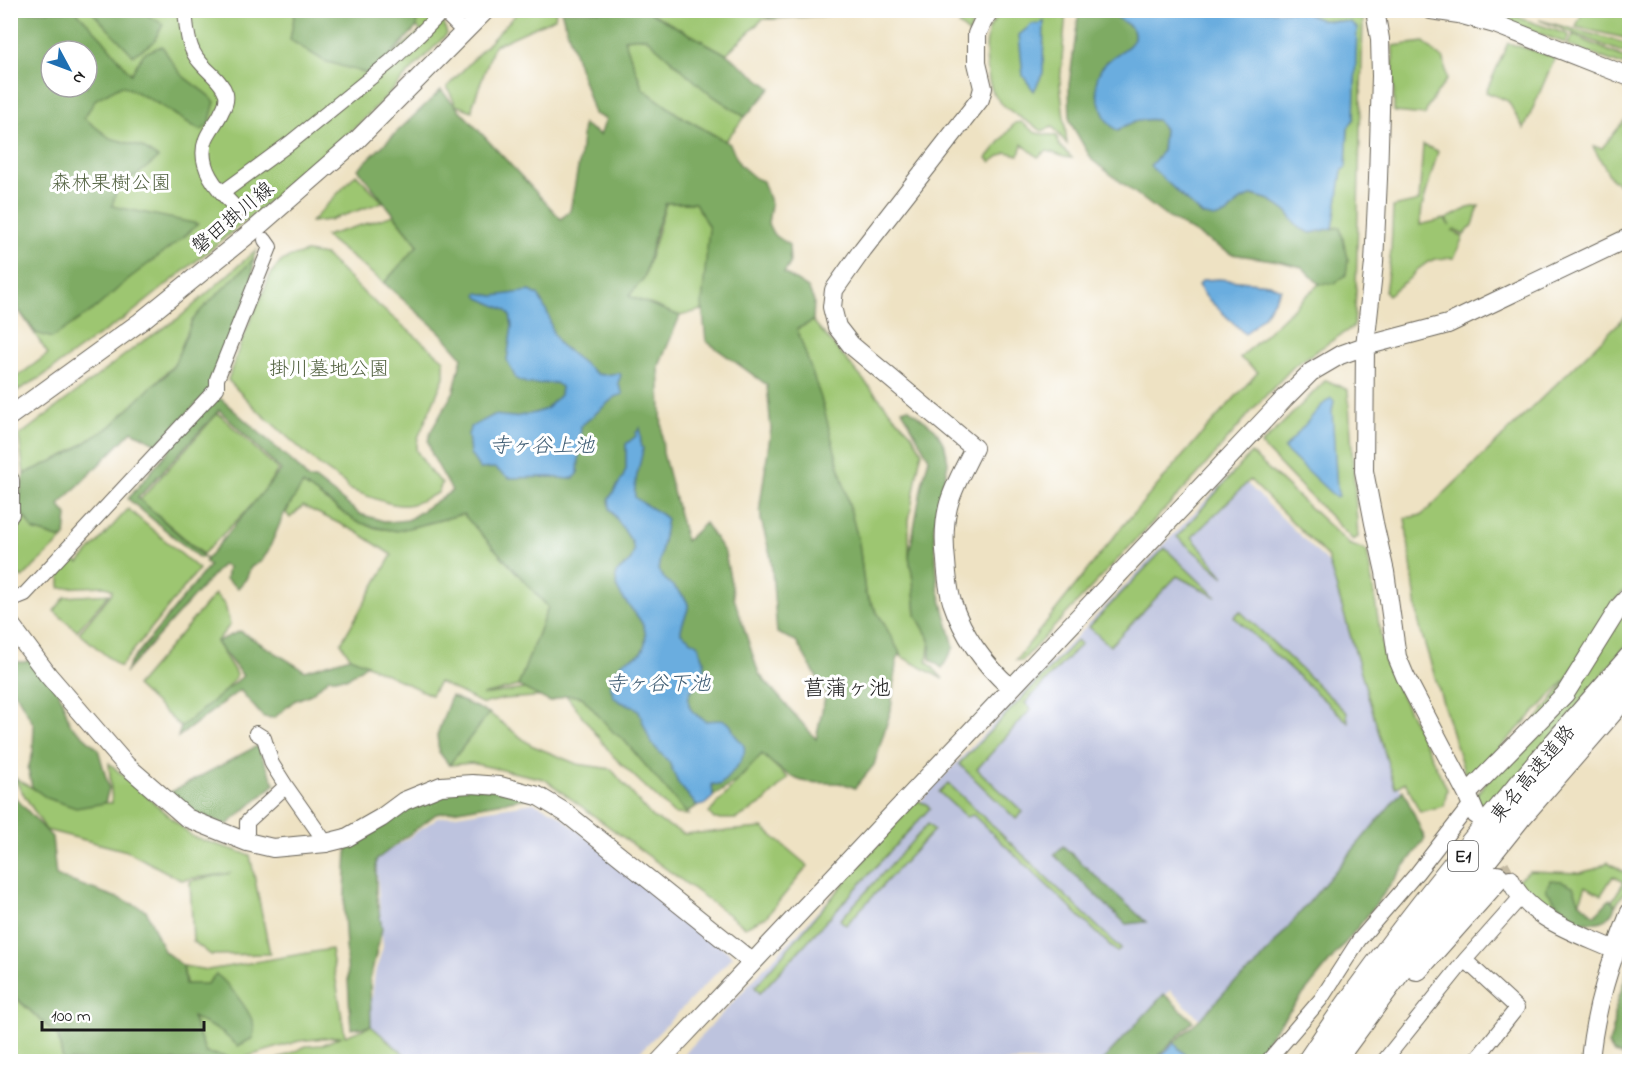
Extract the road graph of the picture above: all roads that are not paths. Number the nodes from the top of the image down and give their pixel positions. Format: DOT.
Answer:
graph roads {
  1 [pos="185,10"];
  2 [pos="484,10"];
  3 [pos="990,10"];
  4 [pos="1375,10"];
  5 [pos="1431,10"];
  6 [pos="443,11"];
  7 [pos="465,33"];
  8 [pos="1629,77"];
  9 [pos="222,193"];
  10 [pos="235,207"];
  11 [pos="1629,237"];
  12 [pos="264,240"];
  13 [pos="1365,346"];
  14 [pos="10,416"];
  15 [pos="10,480"];
  16 [pos="10,514"];
  17 [pos="1629,595"];
  18 [pos="10,600"];
  19 [pos="10,624"];
  20 [pos="1629,659"];
  21 [pos="1011,687"];
  22 [pos="1629,688"];
  23 [pos="256,733"];
  24 [pos="286,786"];
  25 [pos="1471,804"];
  26 [pos="247,842"];
  27 [pos="326,843"];
  28 [pos="1504,879"];
  29 [pos="1521,897"];
  30 [pos="1629,912"];
  31 [pos="1615,950"];
  32 [pos="1465,960"];
  33 [pos="752,962"];
  34 [pos="1361,986"];
  35 [pos="659,1062"];
  36 [pos="1267,1062"];
  37 [pos="1299,1062"];
  38 [pos="1309,1062"];
  39 [pos="1332,1062"];
  40 [pos="1338,1062"];
  41 [pos="1383,1062"];
  42 [pos="1474,1062"];
  43 [pos="1590,1062"];
  1 -- 9 [label="street"];
  2 -- 7 [label="street, 磐田掛川線"];
  3 -- 21 [label="street"];
  4 -- 13 [label="street"];
  5 -- 8 [label="street"];
  6 -- 7 [label="street"];
  6 -- 9 [label="street"];
  7 -- 14 [label="street, 磐田掛川線"];
  9 -- 10 [label="street"];
  11 -- 13 [label="street"];
  12 -- 18 [label="street"];
  13 -- 21 [label="street"];
  13 -- 25 [label="street"];
  15 -- 16 [label="street"];
  17 -- 25 [label="street"];
  19 -- 26 [label="street"];
  20 -- 34 [label="highway, 東名高速道路 / E1"];
  21 -- 33 [label="street"];
  22 -- 39 [label="highway, 東名高速道路 / E1"];
  23 -- 24 [label="street"];
  24 -- 26 [label="street"];
  24 -- 27 [label="street"];
  25 -- 36 [label="street"];
  26 -- 27 [label="street"];
  27 -- 33 [label="street"];
  28 -- 29 [label="street"];
  28 -- 40 [label="highway"];
  29 -- 31 [label="street"];
  29 -- 32 [label="street"];
  30 -- 31 [label="street"];
  31 -- 43 [label="street"];
  32 -- 41 [label="street"];
  32 -- 42 [label="street"];
  33 -- 35 [label="street"];
  34 -- 37 [label="highway"];
  34 -- 38 [label="highway, 東名高速道路 / E1"];
}
